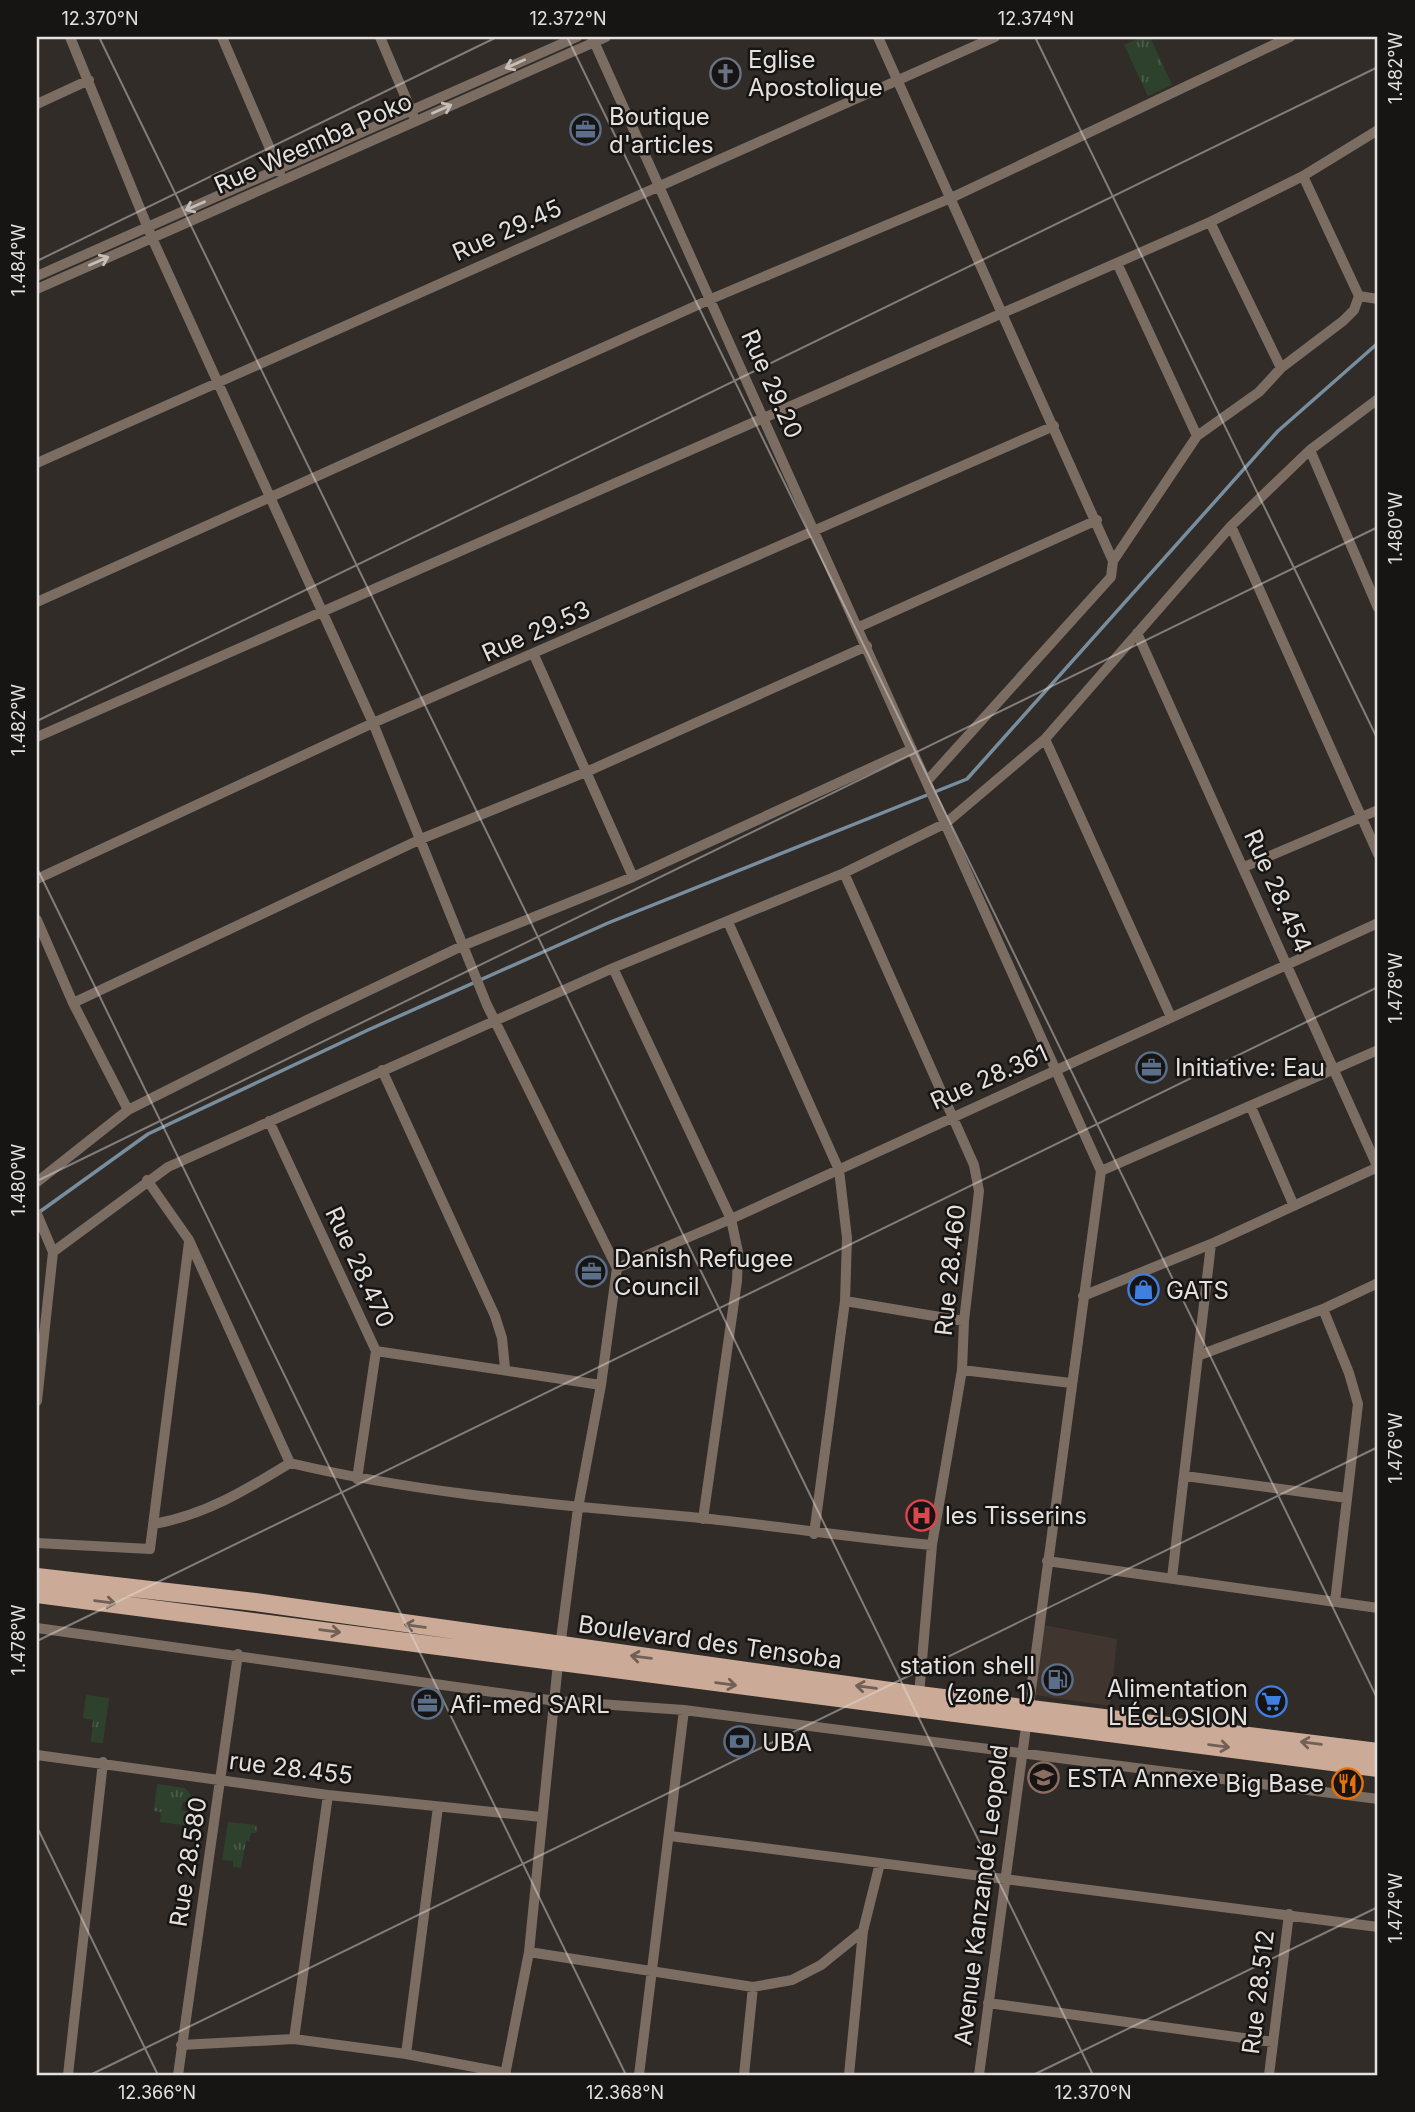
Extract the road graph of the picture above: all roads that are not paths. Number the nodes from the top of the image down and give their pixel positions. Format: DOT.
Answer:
graph roads {
  1 [pos="70,37"];
  2 [pos="222,37"];
  3 [pos="380,37"];
  4 [pos="577,37"];
  5 [pos="606,37"];
  6 [pos="878,37"];
  7 [pos="995,37"];
  8 [pos="1290,37"];
  9 [pos="594,39"];
  10 [pos="89,80"];
  11 [pos="898,81"];
  12 [pos="37,104"];
  13 [pos="413,116"];
  14 [pos="1378,130"];
  15 [pos="281,174"];
  16 [pos="1303,176"];
  17 [pos="659,185"];
  18 [pos="951,198"];
  19 [pos="1210,222"];
  20 [pos="150,232"];
  21 [pos="1117,263"];
  22 [pos="37,276"];
  23 [pos="37,289"];
  24 [pos="1359,296"];
  25 [pos="711,299"];
  26 [pos="1378,299"];
  27 [pos="1003,314"];
  28 [pos="1281,368"];
  29 [pos="218,380"];
  30 [pos="1378,399"];
  31 [pos="763,416"];
  32 [pos="1054,426"];
  33 [pos="1197,436"];
  34 [pos="1310,450"];
  35 [pos="37,463"];
  36 [pos="270,497"];
  37 [pos="1097,520"];
  38 [pos="1231,526"];
  39 [pos="815,530"];
  40 [pos="1113,561"];
  41 [pos="37,602"];
  42 [pos="1378,608"];
  43 [pos="322,613"];
  44 [pos="859,627"];
  45 [pos="1137,633"];
  46 [pos="867,646"];
  47 [pos="534,655"];
  48 [pos="373,723"];
  49 [pos="37,737"];
  50 [pos="1045,739"];
  51 [pos="912,749"];
  52 [pos="587,772"];
  53 [pos="927,783"];
  54 [pos="1378,810"];
  55 [pos="1362,818"];
  56 [pos="946,823"];
  57 [pos="421,839"];
  58 [pos="1378,855"];
  59 [pos="1244,867"];
  60 [pos="844,873"];
  61 [pos="632,877"];
  62 [pos="37,879"];
  63 [pos="37,920"];
  64 [pos="728,922"];
  65 [pos="1378,923"];
  66 [pos="464,951"];
  67 [pos="1288,965"];
  68 [pos="613,968"];
  69 [pos="73,1003"];
  70 [pos="1171,1017"];
  71 [pos="495,1020"];
  72 [pos="1378,1050"];
  73 [pos="382,1069"];
  74 [pos="1056,1070"];
  75 [pos="1336,1070"];
  76 [pos="1251,1107"];
  77 [pos="128,1110"];
  78 [pos="951,1117"];
  79 [pos="269,1121"];
  80 [pos="1378,1167"];
  81 [pos="839,1170"];
  82 [pos="1101,1171"];
  83 [pos="147,1180"];
  84 [pos="37,1182"];
  85 [pos="1294,1206"];
  86 [pos="37,1214"];
  87 [pos="731,1219"];
  88 [pos="189,1240"];
  89 [pos="1211,1244"];
  90 [pos="53,1252"];
  91 [pos="617,1268"];
  92 [pos="1378,1283"];
  93 [pos="1083,1296"];
  94 [pos="845,1301"];
  95 [pos="1323,1309"];
  96 [pos="964,1321"];
  97 [pos="376,1351"];
  98 [pos="1200,1355"];
  99 [pos="505,1368"];
  100 [pos="962,1370"];
  101 [pos="1071,1384"];
  102 [pos="601,1385"];
  103 [pos="37,1401"];
  104 [pos="290,1464"];
  105 [pos="1185,1476"];
  106 [pos="357,1479"];
  107 [pos="1347,1498"];
  108 [pos="579,1508"];
  109 [pos="703,1519"];
  110 [pos="153,1524"];
  111 [pos="814,1534"];
  112 [pos="37,1543"];
  113 [pos="932,1545"];
  114 [pos="1047,1561"];
  115 [pos="37,1577"];
  116 [pos="1172,1578"];
  117 [pos="37,1594"];
  118 [pos="1335,1602"];
  119 [pos="1378,1608"];
  120 [pos="37,1628"];
  121 [pos="238,1654"];
  122 [pos="559,1655"];
  123 [pos="919,1695"];
  124 [pos="556,1701"];
  125 [pos="684,1710"];
  126 [pos="1025,1714"];
  127 [pos="1378,1752"];
  128 [pos="1020,1754"];
  129 [pos="37,1755"];
  130 [pos="103,1762"];
  131 [pos="1378,1768"];
  132 [pos="222,1781"];
  133 [pos="328,1795"];
  134 [pos="1378,1799"];
  135 [pos="438,1807"];
  136 [pos="541,1817"];
  137 [pos="670,1836"];
  138 [pos="880,1863"];
  139 [pos="1004,1878"];
  140 [pos="1289,1914"];
  141 [pos="1378,1927"];
  142 [pos="863,1931"];
  143 [pos="529,1952"];
  144 [pos="652,1971"];
  145 [pos="753,1987"];
  146 [pos="988,2003"];
  147 [pos="294,2039"];
  148 [pos="1273,2042"];
  149 [pos="181,2045"];
  150 [pos="406,2054"];
  151 [pos="505,2074"];
  152 [pos="68,2075"];
  153 [pos="178,2075"];
  154 [pos="639,2075"];
  155 [pos="744,2075"];
  156 [pos="849,2075"];
  157 [pos="979,2075"];
  158 [pos="1269,2075"];
  1 -- 10 [label="street"];
  2 -- 15 [label="street"];
  3 -- 13 [label="street"];
  4 -- 13 [label="street, Rue Weemba Poko, one-way"];
  5 -- 9 [label="street, Rue Weemba Poko"];
  6 -- 11 [label="street"];
  7 -- 11 [label="street, Rue 29.45"];
  8 -- 18 [label="street"];
  13 -- 9 [label="street, Rue Weemba Poko, one-way"];
  9 -- 17 [label="street, Rue 29.20"];
  10 -- 12 [label="street"];
  10 -- 20 [label="street"];
  11 -- 17 [label="street, Rue 29.45"];
  11 -- 18 [label="street"];
  13 -- 15 [label="street, Rue Weemba Poko"];
  14 -- 16 [label="street"];
  15 -- 20 [label="street, Rue Weemba Poko"];
  16 -- 19 [label="street"];
  16 -- 24 [label="street"];
  17 -- 25 [label="street, Rue 29.20"];
  17 -- 29 [label="street, Rue 29.45"];
  18 -- 25 [label="street"];
  18 -- 27 [label="street"];
  19 -- 21 [label="street"];
  19 -- 28 [label="street"];
  20 -- 22 [label="street, Rue Weemba Poko"];
  23 -- 20 [label="street, Rue Weemba Poko, one-way"];
  20 -- 29 [label="street"];
  21 -- 27 [label="street"];
  21 -- 33 [label="street"];
  24 -- 26 [label="street"];
  24 -- 28 [label="street"];
  25 -- 31 [label="street, Rue 29.20"];
  25 -- 36 [label="street"];
  27 -- 31 [label="street"];
  27 -- 32 [label="street"];
  28 -- 33 [label="street"];
  29 -- 35 [label="street, Rue 29.45"];
  29 -- 36 [label="street"];
  30 -- 34 [label="street"];
  31 -- 39 [label="street, Rue 29.20"];
  31 -- 43 [label="street"];
  32 -- 37 [label="street"];
  32 -- 39 [label="street, Rue 29.53"];
  33 -- 40 [label="street"];
  34 -- 38 [label="street"];
  34 -- 42 [label="street"];
  36 -- 41 [label="street"];
  36 -- 43 [label="street"];
  37 -- 40 [label="street"];
  37 -- 44 [label="street"];
  38 -- 45 [label="street"];
  38 -- 55 [label="street"];
  39 -- 44 [label="street, Rue 29.20"];
  39 -- 47 [label="street, Rue 29.53"];
  40 -- 53 [label="street"];
  43 -- 48 [label="street"];
  43 -- 49 [label="street"];
  44 -- 46 [label="street, Rue 29.20"];
  45 -- 50 [label="street"];
  45 -- 59 [label="street, Rue 28.454"];
  46 -- 51 [label="street, Rue 29.20"];
  46 -- 52 [label="street"];
  47 -- 48 [label="street, Rue 29.53"];
  47 -- 52 [label="street"];
  48 -- 57 [label="street"];
  48 -- 62 [label="street, Rue 29.53"];
  50 -- 56 [label="street"];
  50 -- 70 [label="street"];
  51 -- 53 [label="street, Rue 29.20"];
  51 -- 61 [label="street"];
  52 -- 57 [label="street"];
  52 -- 61 [label="street"];
  53 -- 56 [label="street"];
  54 -- 55 [label="street"];
  55 -- 58 [label="street"];
  55 -- 59 [label="street"];
  56 -- 60 [label="street"];
  56 -- 74 [label="street"];
  57 -- 66 [label="street"];
  57 -- 69 [label="street"];
  59 -- 67 [label="street, Rue 28.454"];
  60 -- 64 [label="street"];
  60 -- 78 [label="street, Rue 28.460"];
  61 -- 66 [label="street"];
  63 -- 69 [label="street"];
  64 -- 68 [label="street"];
  64 -- 81 [label="street"];
  65 -- 67 [label="street, Rue 28.361"];
  66 -- 71 [label="street"];
  66 -- 77 [label="street"];
  67 -- 70 [label="street, Rue 28.361"];
  67 -- 75 [label="street, Rue 28.454"];
  68 -- 71 [label="street"];
  68 -- 87 [label="street"];
  69 -- 77 [label="street"];
  70 -- 74 [label="street, Rue 28.361"];
  71 -- 73 [label="street"];
  71 -- 91 [label="street"];
  72 -- 75 [label="street"];
  73 -- 79 [label="street"];
  73 -- 99 [label="street"];
  74 -- 78 [label="street, Rue 28.361"];
  74 -- 82 [label="street"];
  75 -- 76 [label="street"];
  75 -- 80 [label="street, Rue 28.454"];
  76 -- 82 [label="street"];
  76 -- 85 [label="street"];
  77 -- 84 [label="street"];
  78 -- 81 [label="street, Rue 28.361"];
  78 -- 96 [label="street, Rue 28.460"];
  79 -- 83 [label="street"];
  79 -- 97 [label="street, Rue 28.470"];
  80 -- 85 [label="street"];
  81 -- 87 [label="street, Rue 28.361"];
  81 -- 94 [label="street"];
  82 -- 93 [label="street, Avenue Kanzandé Leopold"];
  83 -- 88 [label="street"];
  83 -- 90 [label="street"];
  85 -- 89 [label="street"];
  86 -- 90 [label="street"];
  87 -- 91 [label="street, Rue 28.361"];
  87 -- 109 [label="street"];
  88 -- 104 [label="street"];
  88 -- 110 [label="street"];
  89 -- 93 [label="street"];
  89 -- 98 [label="street"];
  90 -- 103 [label="street"];
  91 -- 102 [label="street"];
  92 -- 95 [label="street"];
  93 -- 101 [label="street, Avenue Kanzandé Leopold"];
  94 -- 96 [label="street"];
  94 -- 111 [label="street"];
  95 -- 98 [label="street"];
  95 -- 107 [label="street"];
  96 -- 100 [label="street, Rue 28.460"];
  97 -- 99 [label="street"];
  97 -- 106 [label="street, Rue 28.470"];
  98 -- 105 [label="street"];
  99 -- 102 [label="street"];
  100 -- 101 [label="street"];
  100 -- 113 [label="street, Rue 28.460"];
  101 -- 114 [label="street, Avenue Kanzandé Leopold"];
  102 -- 108 [label="street"];
  104 -- 106 [label="street"];
  104 -- 110 [label="street"];
  105 -- 107 [label="street"];
  105 -- 116 [label="street"];
  106 -- 108 [label="street"];
  107 -- 118 [label="street"];
  108 -- 109 [label="street"];
  108 -- 122 [label="street"];
  109 -- 111 [label="street"];
  110 -- 112 [label="street"];
  111 -- 113 [label="street"];
  113 -- 123 [label="street, Rue 28.460"];
  114 -- 116 [label="street"];
  114 -- 126 [label="street, Avenue Kanzandé Leopold"];
  122 -- 115 [label="main road, Boulevard des Tensoba, one-way"];
  116 -- 118 [label="street"];
  117 -- 122 [label="main road, Boulevard des Tensoba, one-way"];
  118 -- 119 [label="street"];
  120 -- 121 [label="street"];
  121 -- 124 [label="street"];
  121 -- 132 [label="street, Rue 28.580"];
  123 -- 122 [label="main road, Boulevard des Tensoba, one-way"];
  122 -- 124 [label="street"];
  122 -- 126 [label="main road, Boulevard des Tensoba, one-way"];
  123 -- 126 [label="main road, Boulevard des Tensoba"];
  124 -- 125 [label="street"];
  124 -- 136 [label="street"];
  125 -- 128 [label="street"];
  125 -- 137 [label="street"];
  127 -- 126 [label="main road, Boulevard des Tensoba, one-way"];
  126 -- 128 [label="street, Avenue Kanzandé Leopold"];
  126 -- 131 [label="main road, Boulevard des Tensoba, one-way"];
  128 -- 134 [label="street"];
  128 -- 139 [label="street, Avenue Kanzandé Leopold"];
  129 -- 130 [label="street, rue 28.455"];
  130 -- 132 [label="street, rue 28.455"];
  130 -- 152 [label="street"];
  132 -- 133 [label="street, rue 28.455"];
  132 -- 149 [label="street, Rue 28.580"];
  133 -- 135 [label="street, rue 28.455"];
  133 -- 147 [label="street"];
  135 -- 136 [label="street, rue 28.455"];
  135 -- 150 [label="street"];
  136 -- 143 [label="street"];
  137 -- 138 [label="street"];
  137 -- 144 [label="street"];
  138 -- 139 [label="street"];
  138 -- 142 [label="street"];
  139 -- 140 [label="street"];
  139 -- 146 [label="street, Avenue Kanzandé Leopold"];
  140 -- 141 [label="street"];
  140 -- 148 [label="street, Rue 28.512"];
  142 -- 145 [label="street"];
  142 -- 156 [label="street"];
  143 -- 144 [label="street"];
  143 -- 151 [label="street"];
  144 -- 145 [label="street"];
  144 -- 154 [label="street"];
  145 -- 155 [label="street"];
  146 -- 148 [label="street"];
  146 -- 157 [label="street, Avenue Kanzandé Leopold"];
  147 -- 149 [label="street"];
  147 -- 150 [label="street"];
  148 -- 158 [label="street, Rue 28.512"];
  149 -- 153 [label="street, Rue 28.580"];
  150 -- 151 [label="street"];
}
